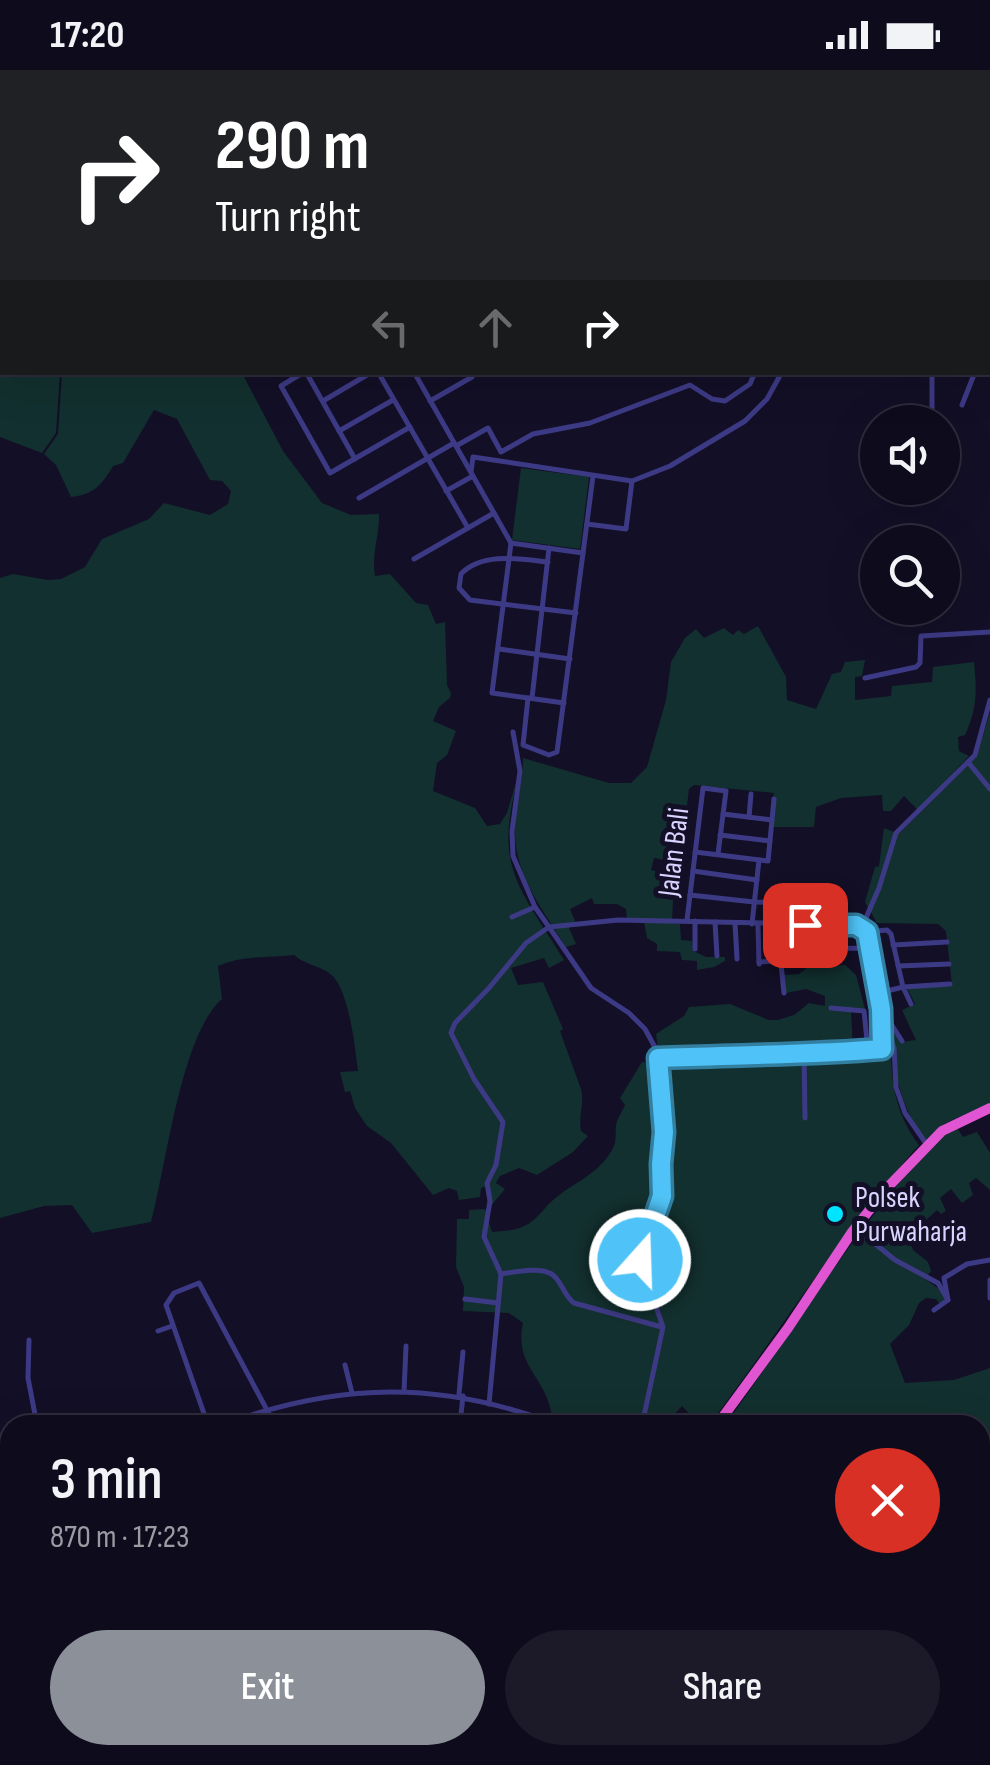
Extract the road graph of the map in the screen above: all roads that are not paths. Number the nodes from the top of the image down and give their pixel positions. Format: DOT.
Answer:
graph roads {
  1 [pos="300,375"];
  2 [pos="307,375"];
  3 [pos="370,375"];
  4 [pos="377,375"];
  5 [pos="416,375"];
  6 [pos="471,375"];
  7 [pos="754,375"];
  8 [pos="780,375"];
  9 [pos="932,375"];
  10 [pos="974,375"];
  11 [pos="394,400"];
  12 [pos="322,401"];
  13 [pos="430,402"];
  14 [pos="932,405"];
  15 [pos="962,405"];
  16 [pos="410,428"];
  17 [pos="340,431"];
  18 [pos="455,444"];
  19 [pos="461,456"];
  20 [pos="428,458"];
  21 [pos="473,458"];
  22 [pos="355,459"];
  23 [pos="472,474"];
  24 [pos="593,475"];
  25 [pos="632,481"];
  26 [pos="446,491"];
  27 [pos="359,498"];
  28 [pos="494,512"];
  29 [pos="587,524"];
  30 [pos="468,528"];
  31 [pos="511,544"];
  32 [pos="549,548"];
  33 [pos="584,553"];
  34 [pos="510,557"];
  35 [pos="414,559"];
  36 [pos="548,562"];
  37 [pos="503,604"];
  38 [pos="542,609"];
  39 [pos="576,613"];
  40 [pos="990,632"];
  41 [pos="498,649"];
  42 [pos="537,654"];
  43 [pos="570,659"];
  44 [pos="865,678"];
  45 [pos="530,698"];
  46 [pos="990,700"];
  47 [pos="564,703"];
  48 [pos="512,732"];
  49 [pos="968,762"];
  50 [pos="990,790"];
  51 [pos="751,794"];
  52 [pos="774,799"];
  53 [pos="723,814"];
  54 [pos="749,817"];
  55 [pos="772,820"];
  56 [pos="720,835"];
  57 [pos="770,841"];
  58 [pos="695,852"];
  59 [pos="718,854"];
  60 [pos="759,860"];
  61 [pos="693,871"];
  62 [pos="756,880"];
  63 [pos="690,894"];
  64 [pos="754,902"];
  65 [pos="536,906"];
  66 [pos="512,917"];
  67 [pos="691,920"];
  68 [pos="715,922"];
  69 [pos="735,923"];
  70 [pos="755,924"];
  71 [pos="777,924"];
  72 [pos="808,925"];
  73 [pos="549,928"];
  74 [pos="864,929"];
  75 [pos="947,942"];
  76 [pos="893,945"];
  77 [pos="870,948"];
  78 [pos="696,949"];
  79 [pos="717,956"];
  80 [pos="737,959"];
  81 [pos="780,961"];
  82 [pos="949,964"];
  83 [pos="898,966"];
  84 [pos="950,984"];
  85 [pos="903,987"];
  86 [pos="784,993"];
  87 [pos="879,993"];
  88 [pos="911,1004"];
  89 [pos="831,1008"];
  90 [pos="881,1009"];
  91 [pos="902,1040"];
  92 [pos="894,1048"];
  93 [pos="882,1049"];
  94 [pos="868,1050"];
  95 [pos="804,1053"];
  96 [pos="658,1058"];
  97 [pos="990,1108"];
  98 [pos="805,1118"];
  99 [pos="926,1145"];
  100 [pos="855,1228"];
  101 [pos="990,1260"];
  102 [pos="501,1274"];
  103 [pos="990,1280"];
  104 [pos="990,1298"];
  105 [pos="465,1299"];
  106 [pos="948,1300"];
  107 [pos="498,1304"];
  108 [pos="934,1310"];
  109 [pos="172,1326"];
  110 [pos="664,1327"];
  111 [pos="158,1331"];
  112 [pos="29,1340"];
  113 [pos="406,1346"];
  114 [pos="463,1352"];
  115 [pos="345,1365"];
  116 [pos="404,1392"];
  117 [pos="352,1393"];
  118 [pos="461,1396"];
  119 [pos="489,1404"];
  120 [pos="267,1409"];
  121 [pos="35,1415"];
  122 [pos="204,1415"];
  123 [pos="250,1415"];
  124 [pos="270,1415"];
  125 [pos="460,1415"];
  126 [pos="525,1415"];
  127 [pos="644,1415"];
  128 [pos="724,1415"];
  1 -- 22 [label="street"];
  2 -- 12 [label="street"];
  3 -- 12 [label="street"];
  4 -- 11 [label="street"];
  5 -- 13 [label="street"];
  6 -- 13 [label="street"];
  7 -- 18 [label="street"];
  8 -- 25 [label="street"];
  9 -- 14 [label="street"];
  10 -- 15 [label="street"];
  11 -- 16 [label="street"];
  11 -- 17 [label="street"];
  12 -- 17 [label="street"];
  13 -- 18 [label="street"];
  16 -- 20 [label="street"];
  16 -- 22 [label="street"];
  17 -- 22 [label="street"];
  18 -- 19 [label="street"];
  18 -- 20 [label="street"];
  19 -- 21 [label="street"];
  19 -- 23 [label="street"];
  20 -- 26 [label="street"];
  20 -- 27 [label="street"];
  21 -- 23 [label="street"];
  21 -- 24 [label="street"];
  23 -- 26 [label="street"];
  23 -- 28 [label="street"];
  24 -- 25 [label="street"];
  24 -- 29 [label="street"];
  25 -- 29 [label="street"];
  26 -- 30 [label="street"];
  28 -- 30 [label="street"];
  28 -- 31 [label="street"];
  29 -- 33 [label="street"];
  30 -- 35 [label="street"];
  31 -- 32 [label="street"];
  31 -- 34 [label="street"];
  32 -- 33 [label="street"];
  32 -- 36 [label="street"];
  33 -- 39 [label="street"];
  34 -- 36 [label="street"];
  34 -- 37 [label="street"];
  34 -- 37 [label="street"];
  36 -- 38 [label="street"];
  37 -- 38 [label="street"];
  37 -- 41 [label="street"];
  38 -- 39 [label="street"];
  38 -- 42 [label="street"];
  39 -- 43 [label="street"];
  40 -- 44 [label="street"];
  41 -- 42 [label="street"];
  41 -- 45 [label="street"];
  42 -- 43 [label="street"];
  42 -- 45 [label="street"];
  43 -- 47 [label="street"];
  45 -- 47 [label="street"];
  45 -- 47 [label="street"];
  46 -- 49 [label="street"];
  48 -- 65 [label="street"];
  49 -- 50 [label="street"];
  49 -- 74 [label="street"];
  51 -- 54 [label="street"];
  52 -- 55 [label="street"];
  53 -- 54 [label="street"];
  53 -- 56 [label="street"];
  53 -- 58 [label="street, Jalan Bali"];
  54 -- 55 [label="street"];
  55 -- 57 [label="street"];
  56 -- 57 [label="street"];
  56 -- 59 [label="street"];
  57 -- 60 [label="street"];
  58 -- 59 [label="street"];
  58 -- 61 [label="street, Jalan Bali"];
  59 -- 60 [label="street"];
  60 -- 62 [label="street"];
  61 -- 62 [label="street"];
  61 -- 63 [label="street, Jalan Bali"];
  62 -- 64 [label="street"];
  63 -- 64 [label="street"];
  63 -- 67 [label="street, Jalan Bali"];
  64 -- 70 [label="street"];
  64 -- 72 [label="street"];
  65 -- 66 [label="street"];
  65 -- 73 [label="street"];
  67 -- 68 [label="street"];
  67 -- 73 [label="street"];
  67 -- 78 [label="street, Jalan Bali"];
  68 -- 69 [label="street"];
  68 -- 79 [label="street"];
  69 -- 70 [label="street"];
  69 -- 80 [label="street"];
  70 -- 71 [label="street"];
  70 -- 81 [label="street"];
  71 -- 72 [label="street"];
  71 -- 81 [label="street"];
  72 -- 74 [label="street"];
  72 -- 77 [label="street"];
  73 -- 96 [label="street"];
  73 -- 102 [label="street"];
  74 -- 76 [label="street"];
  74 -- 77 [label="street"];
  75 -- 76 [label="street"];
  76 -- 83 [label="street"];
  77 -- 87 [label="street"];
  81 -- 86 [label="street"];
  82 -- 83 [label="street"];
  83 -- 85 [label="street"];
  84 -- 85 [label="street"];
  85 -- 87 [label="street"];
  85 -- 88 [label="street"];
  87 -- 90 [label="street"];
  89 -- 94 [label="street"];
  90 -- 91 [label="street"];
  90 -- 92 [label="street"];
  90 -- 93 [label="street"];
  92 -- 93 [label="street"];
  92 -- 99 [label="street"];
  93 -- 94 [label="street"];
  94 -- 95 [label="street"];
  95 -- 96 [label="street"];
  95 -- 98 [label="street"];
  96 -- 110 [label="street"];
  97 -- 99 [label="highway"];
  99 -- 100 [label="highway"];
  100 -- 106 [label="street"];
  100 -- 128 [label="highway"];
  101 -- 106 [label="street"];
  102 -- 107 [label="street"];
  102 -- 110 [label="street"];
  103 -- 104 [label="street"];
  105 -- 107 [label="street"];
  106 -- 108 [label="street"];
  107 -- 119 [label="street"];
  109 -- 111 [label="street"];
  109 -- 120 [label="street"];
  109 -- 122 [label="street"];
  110 -- 127 [label="street"];
  112 -- 121 [label="street"];
  113 -- 116 [label="street"];
  114 -- 118 [label="street"];
  115 -- 117 [label="street"];
  116 -- 117 [label="street"];
  116 -- 118 [label="street"];
  117 -- 120 [label="street"];
  118 -- 119 [label="street"];
  118 -- 125 [label="street"];
  119 -- 126 [label="street"];
  120 -- 123 [label="street"];
  120 -- 124 [label="street"];
}
